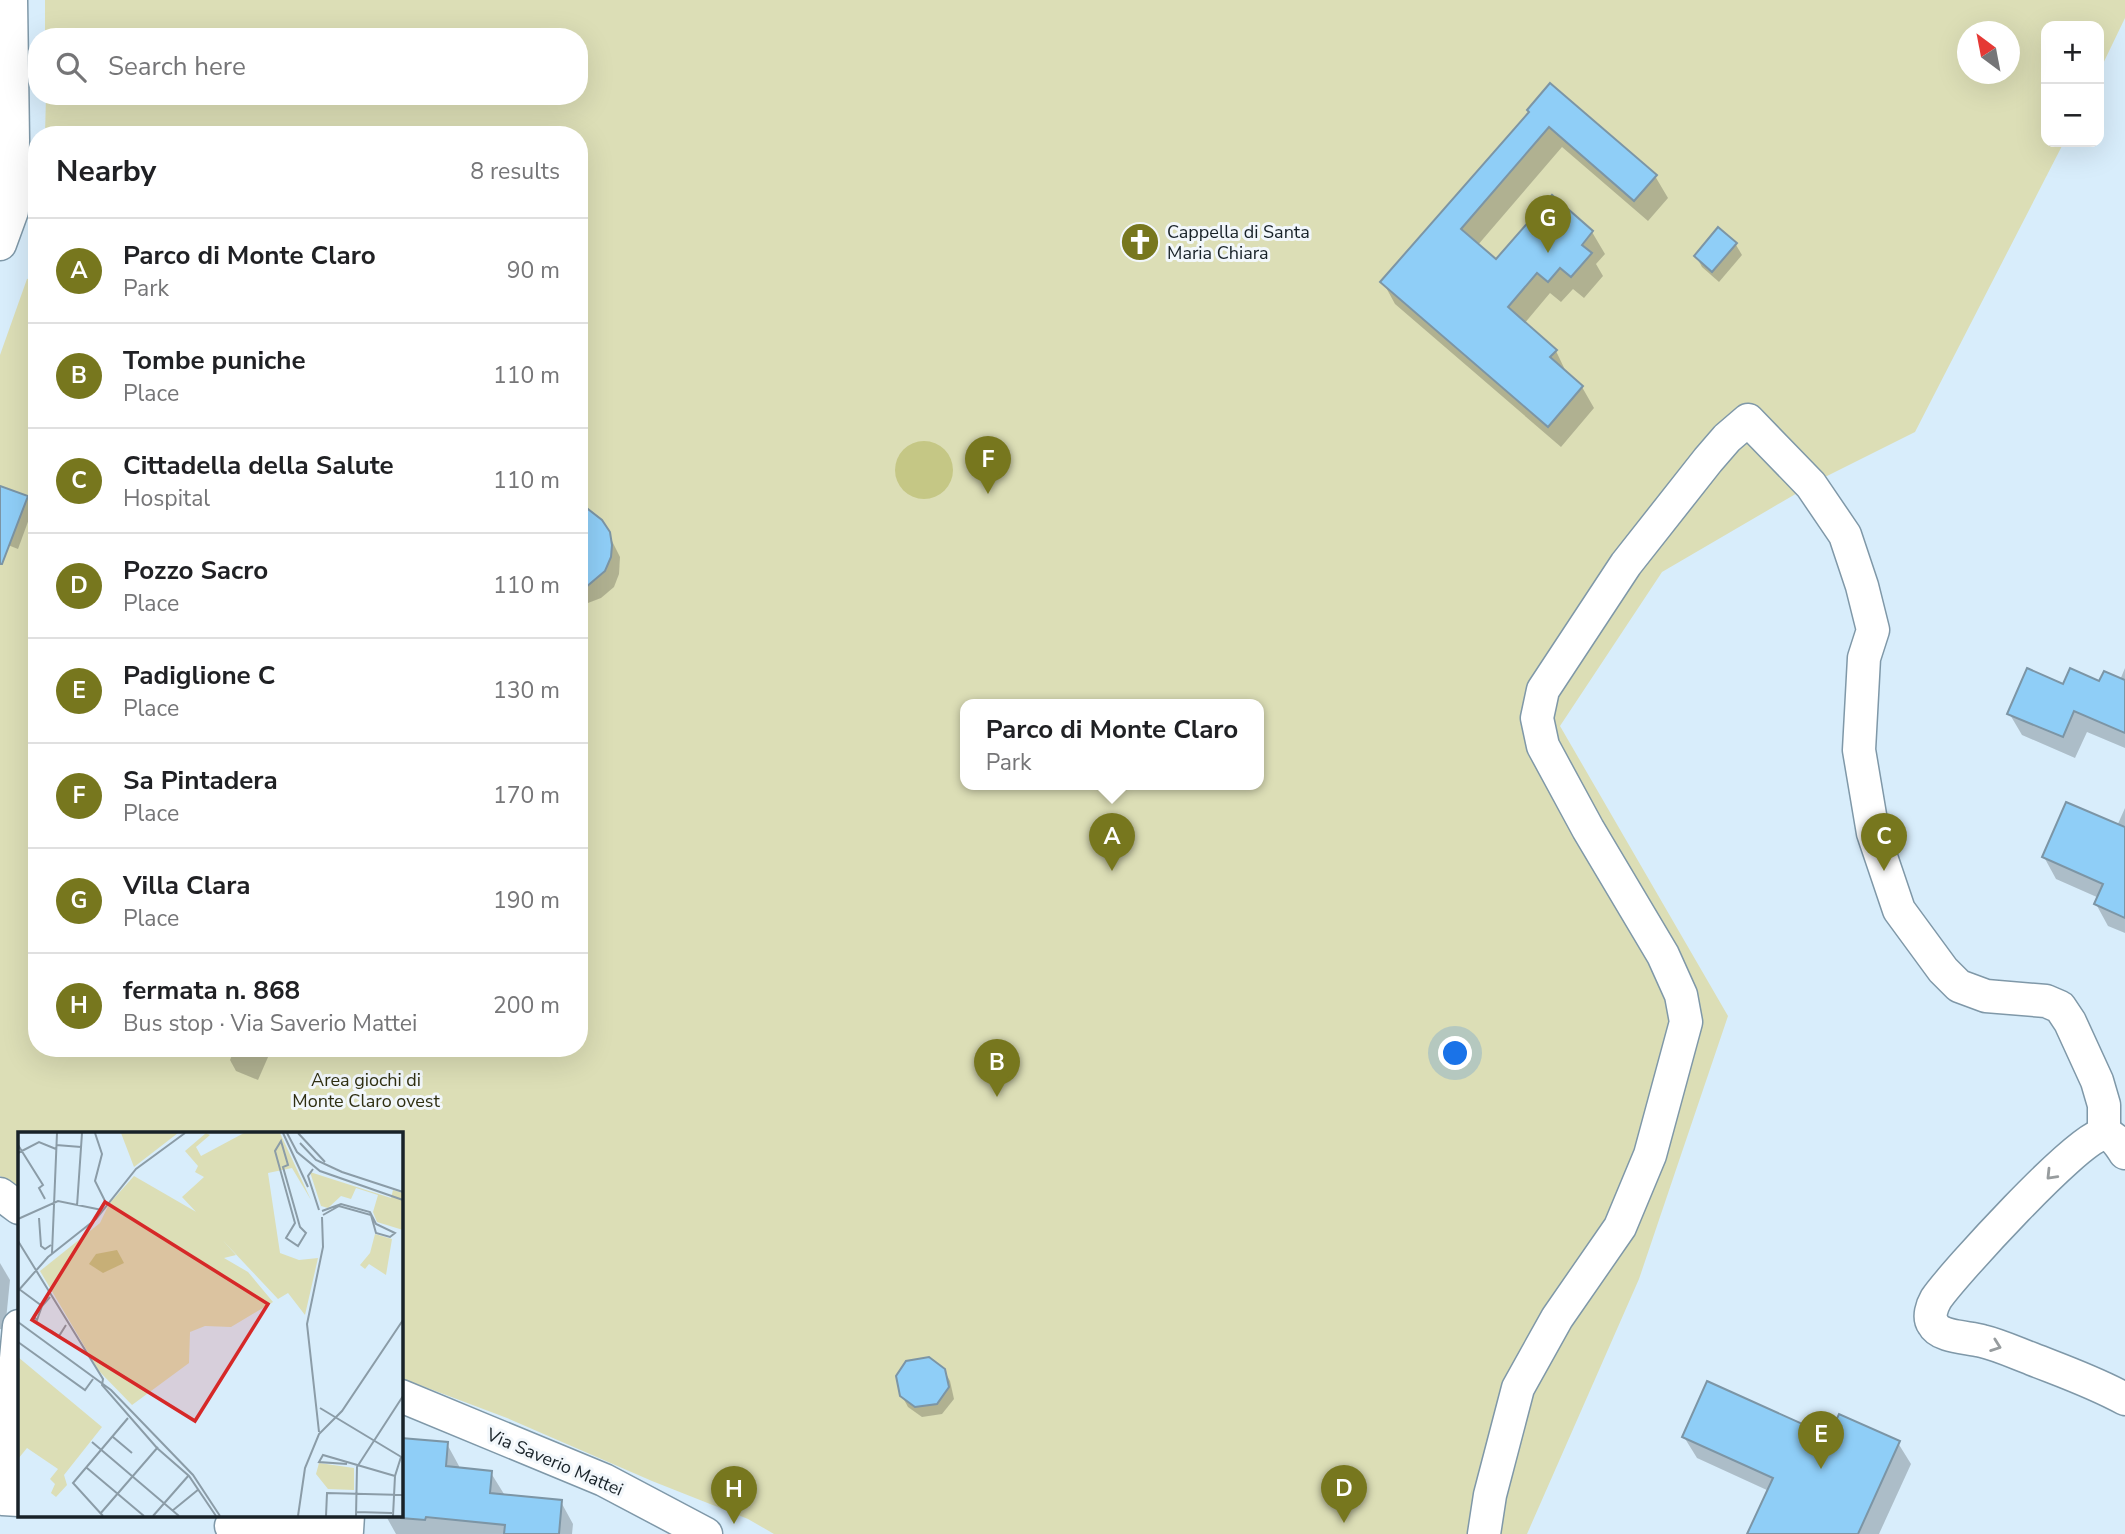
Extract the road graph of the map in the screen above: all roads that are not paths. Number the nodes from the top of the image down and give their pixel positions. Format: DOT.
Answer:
graph roads {
  1 [pos="10,0"];
  2 [pos="6,89"];
  3 [pos="0,243"];
  4 [pos="2115,1143"];
  5 [pos="0,1194"];
  6 [pos="18,1207"];
  7 [pos="14,1345"];
  8 [pos="402,1396"];
  9 [pos="2125,1399"];
  10 [pos="18,1500"];
  11 [pos="348,1516"];
  12 [pos="231,1527"];
  13 [pos="706,1534"];
  14 [pos="1484,1534"];
  1 -- 2 [label="street"];
  2 -- 3 [label="street"];
  4 -- 9 [label="street, one-way"];
  4 -- 14 [label="street"];
  5 -- 6 [label="street"];
  7 -- 10 [label="street"];
  8 -- 13 [label="street, Via Saverio Mattei"];
  11 -- 12 [label="street"];
}
